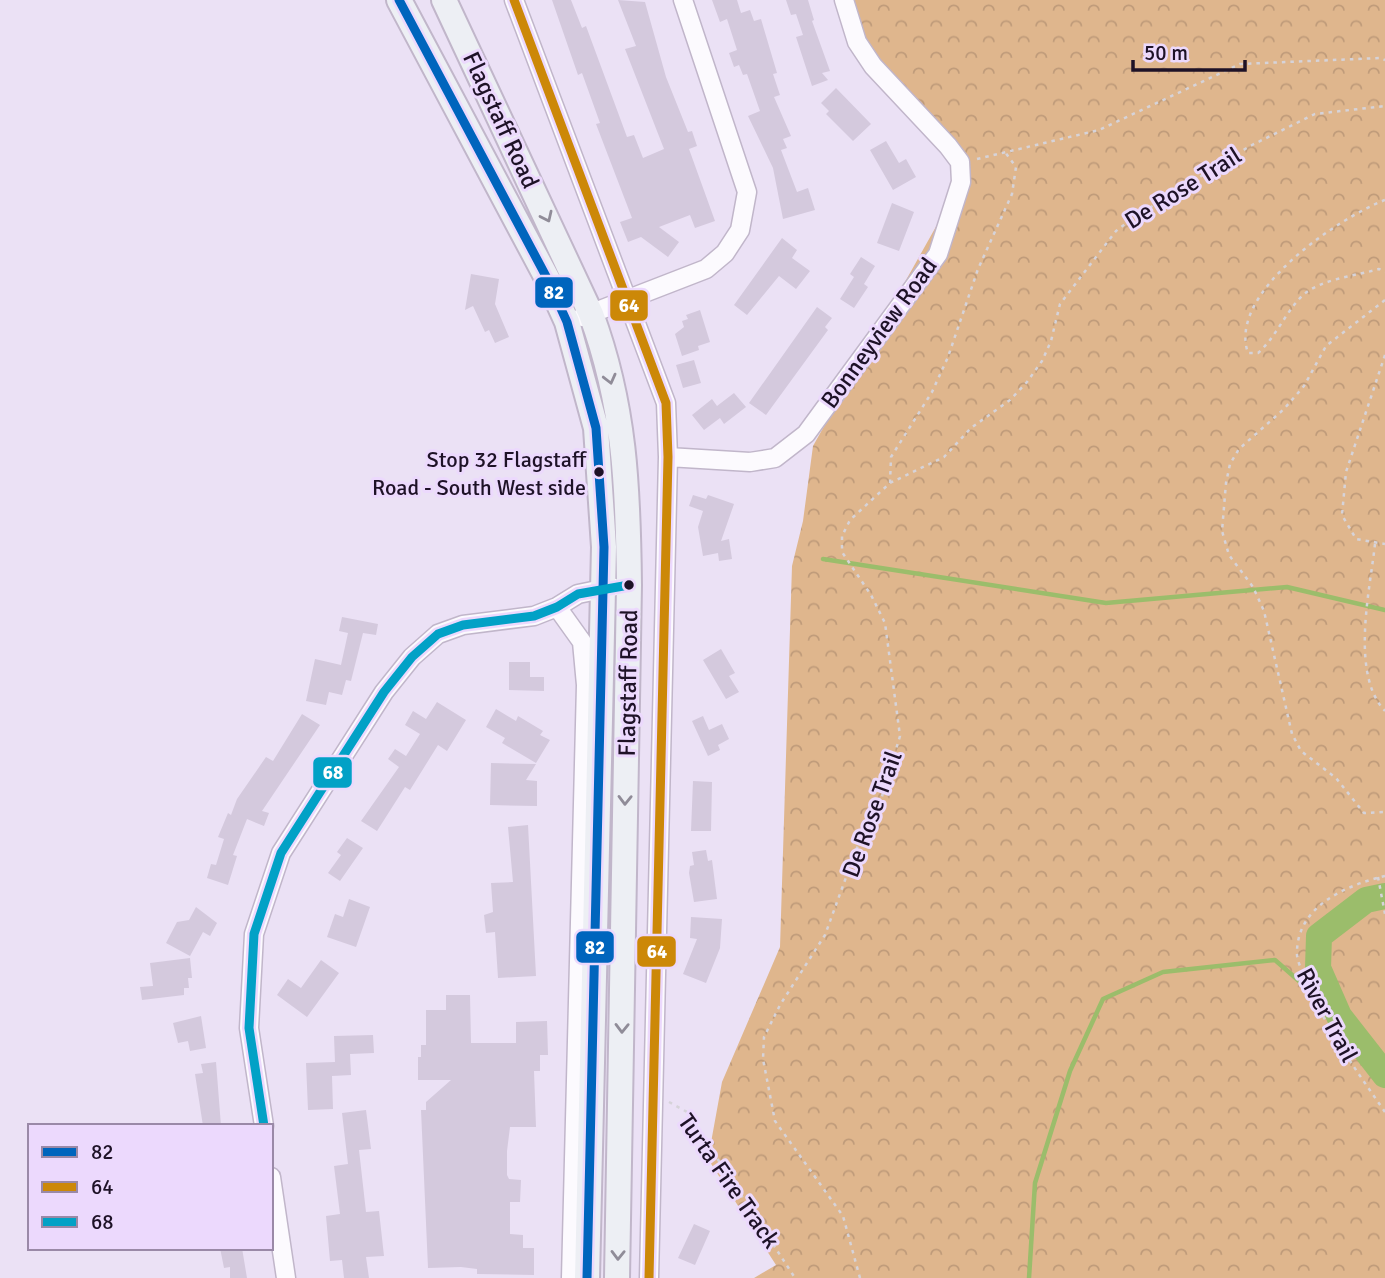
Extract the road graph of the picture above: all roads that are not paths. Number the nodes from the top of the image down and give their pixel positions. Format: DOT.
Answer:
graph roads {
  1 [pos="399,0"];
  2 [pos="444,0"];
  3 [pos="514,0"];
  4 [pos="683,0"];
  5 [pos="844,0"];
  6 [pos="629,299"];
  7 [pos="590,314"];
  8 [pos="567,322"];
  9 [pos="668,457"];
  10 [pos="629,585"];
  11 [pos="602,588"];
  12 [pos="557,607"];
  13 [pos="264,1124"];
  14 [pos="273,1190"];
  15 [pos="286,1278"];
  16 [pos="571,1278"];
  17 [pos="587,1278"];
  18 [pos="617,1278"];
  19 [pos="649,1278"];
  1 -- 8 [label="main road, Flagstaff Road"];
  2 -- 7 [label="main road, Flagstaff Road, one-way"];
  3 -- 6 [label="street"];
  4 -- 6 [label="street"];
  5 -- 9 [label="street, Bonneyview Road"];
  6 -- 7 [label="street"];
  6 -- 9 [label="street"];
  7 -- 8 [label="street"];
  7 -- 10 [label="main road, Flagstaff Road, one-way"];
  8 -- 11 [label="main road, Flagstaff Road"];
  9 -- 19 [label="street"];
  10 -- 11 [label="street"];
  10 -- 18 [label="main road, Flagstaff Road, one-way"];
  11 -- 12 [label="street"];
  11 -- 17 [label="main road, Flagstaff Road"];
  12 -- 13 [label="street"];
  12 -- 16 [label="street"];
  14 -- 15 [label="street"];
}
